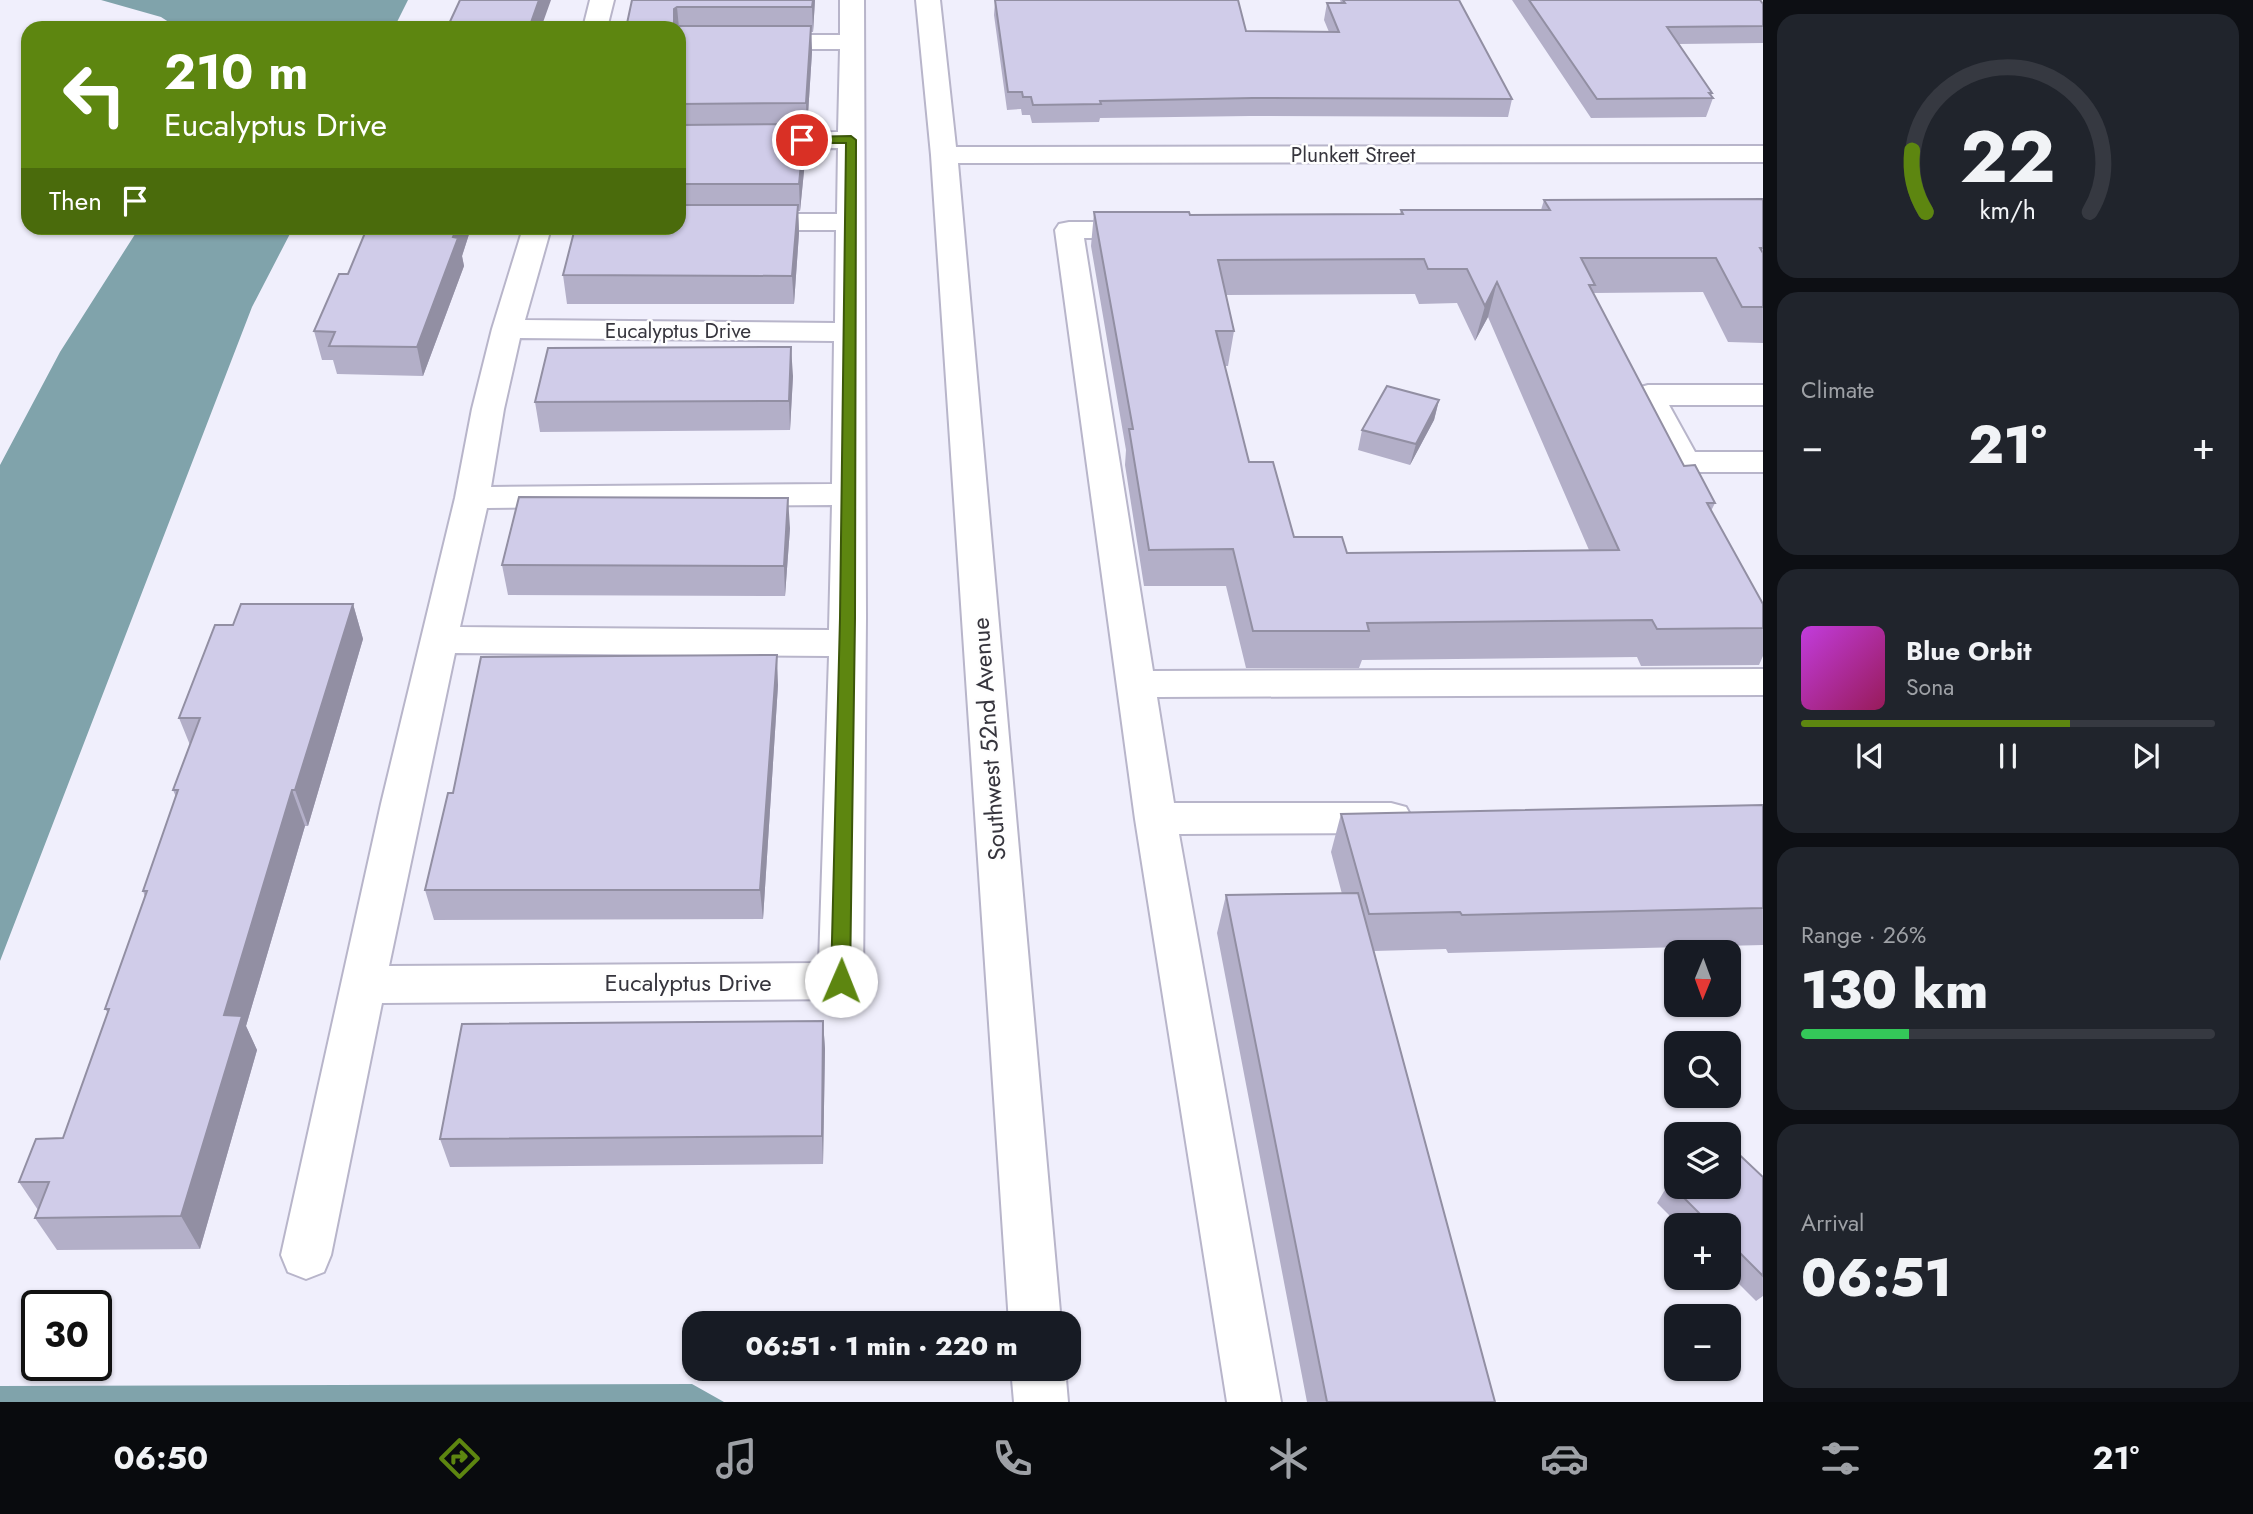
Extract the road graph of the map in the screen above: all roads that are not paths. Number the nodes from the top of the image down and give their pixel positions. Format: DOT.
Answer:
graph roads {
  1 [pos="603,0"];
  2 [pos="852,0"];
  3 [pos="928,0"];
  4 [pos="597,21"];
  5 [pos="686,42"];
  6 [pos="852,42"];
  7 [pos="851,140"];
  8 [pos="686,141"];
  9 [pos="1763,154"];
  10 [pos="944,155"];
  11 [pos="686,222"];
  12 [pos="850,222"];
  13 [pos="1180,230"];
  14 [pos="535,235"];
  15 [pos="507,330"];
  16 [pos="850,332"];
  17 [pos="1763,395"];
  18 [pos="1763,462"];
  19 [pos="849,494"];
  20 [pos="472,498"];
  21 [pos="439,640"];
  22 [pos="848,643"];
  23 [pos="1763,681"];
  24 [pos="1136,684"];
  25 [pos="1432,817"];
  26 [pos="1156,819"];
  27 [pos="365,985"];
  28 [pos="306,1255"];
  29 [pos="1034,1311"];
  30 [pos="1039,1381"];
  31 [pos="1041,1402"];
  32 [pos="1254,1402"];
  1 -- 4 [label="street"];
  2 -- 6 [label="street, Eucalyptus Drive"];
  3 -- 10 [label="street, Southwest 52nd Avenue"];
  5 -- 6 [label="street"];
  6 -- 7 [label="street, Eucalyptus Drive"];
  7 -- 8 [label="street"];
  7 -- 12 [label="street, Eucalyptus Drive"];
  9 -- 10 [label="street, Plunkett Street"];
  10 -- 29 [label="street, Southwest 52nd Avenue"];
  11 -- 12 [label="street"];
  12 -- 16 [label="street, Eucalyptus Drive"];
  13 -- 24 [label="street"];
  14 -- 15 [label="street"];
  15 -- 16 [label="street, Eucalyptus Drive"];
  15 -- 20 [label="street"];
  16 -- 19 [label="street, Eucalyptus Drive"];
  17 -- 18 [label="street"];
  19 -- 20 [label="street"];
  19 -- 22 [label="street, Eucalyptus Drive"];
  20 -- 21 [label="street"];
  21 -- 22 [label="street"];
  21 -- 27 [label="street"];
  22 -- 27 [label="street, Eucalyptus Drive"];
  23 -- 24 [label="street"];
  24 -- 26 [label="street"];
  25 -- 26 [label="street"];
  26 -- 32 [label="street"];
  27 -- 28 [label="street"];
  30 -- 31 [label="street"];
}
